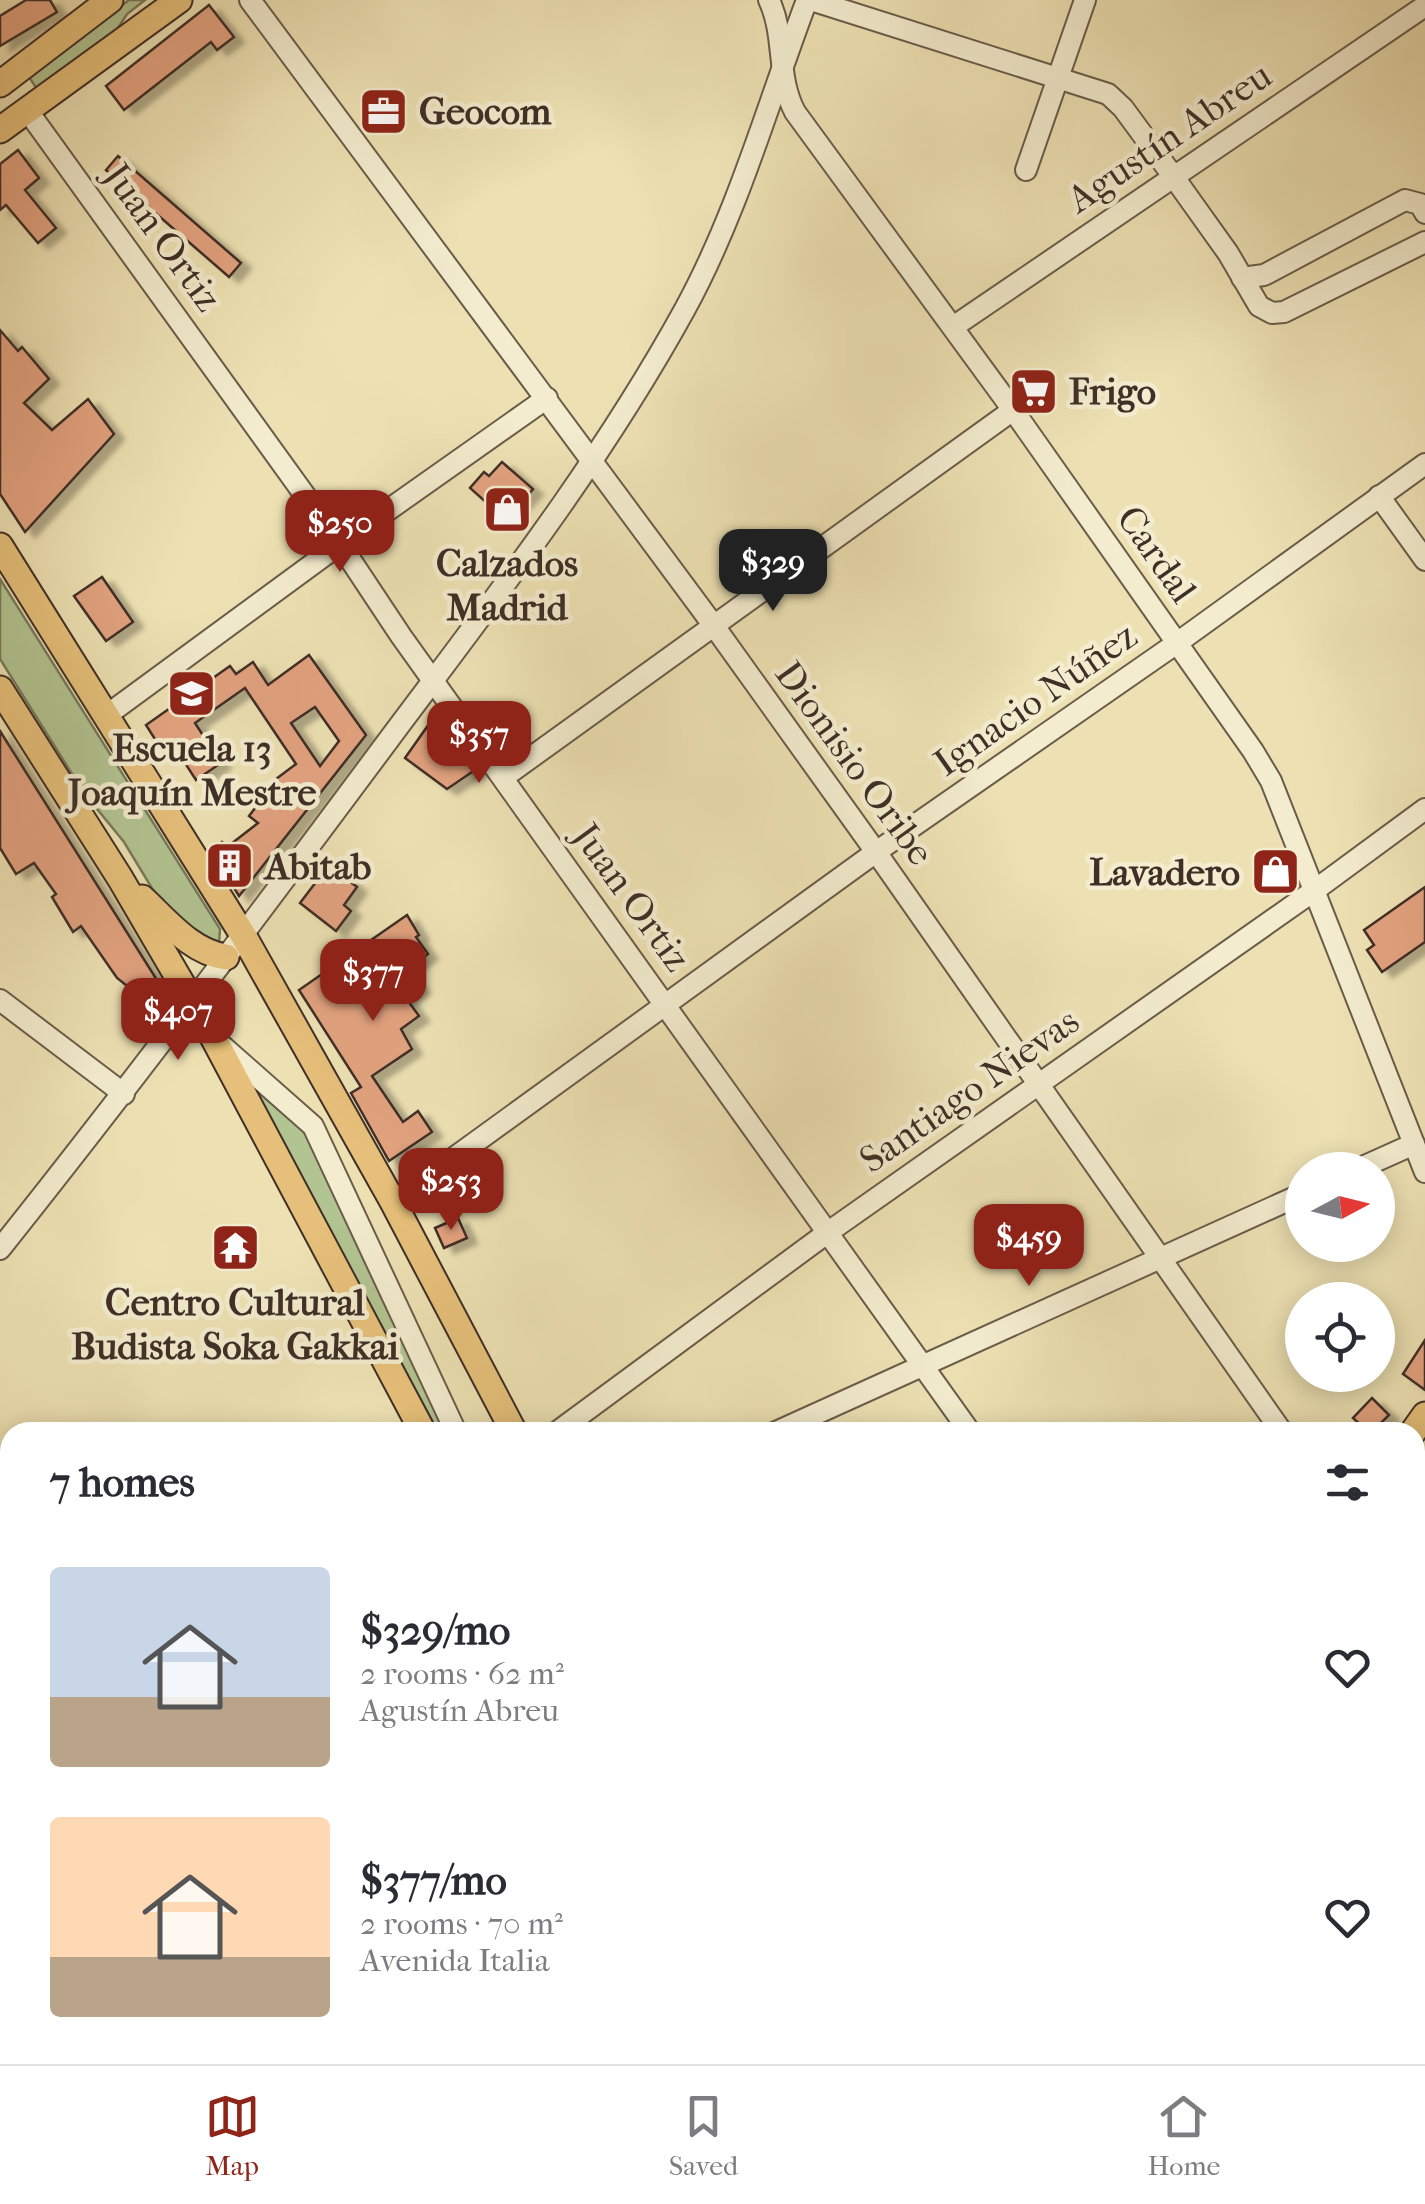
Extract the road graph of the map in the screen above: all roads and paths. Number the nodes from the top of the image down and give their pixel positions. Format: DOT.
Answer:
graph roads {
  1 [pos="110,0"];
  2 [pos="179,0"];
  3 [pos="250,0"];
  4 [pos="808,0"];
  5 [pos="1085,0"];
  6 [pos="1419,5"];
  7 [pos="772,7"];
  8 [pos="780,70"];
  9 [pos="1057,78"];
  10 [pos="0,84"];
  11 [pos="27,110"];
  12 [pos="0,130"];
  13 [pos="1026,170"];
  14 [pos="1173,176"];
  15 [pos="1425,213"];
  16 [pos="1425,242"];
  17 [pos="1242,278"];
  18 [pos="953,327"];
  19 [pos="546,398"];
  20 [pos="1013,410"];
  21 [pos="593,460"];
  22 [pos="1425,464"];
  23 [pos="1379,496"];
  24 [pos="340,544"];
  25 [pos="0,546"];
  26 [pos="1425,560"];
  27 [pos="714,626"];
  28 [pos="1178,643"];
  29 [pos="434,679"];
  30 [pos="0,689"];
  31 [pos="107,715"];
  32 [pos="504,777"];
  33 [pos="1425,809"];
  34 [pos="876,852"];
  35 [pos="120,878"];
  36 [pos="1315,890"];
  37 [pos="243,935"];
  38 [pos="226,957"];
  39 [pos="0,1000"];
  40 [pos="193,1003"];
  41 [pos="666,1004"];
  42 [pos="213,1037"];
  43 [pos="1038,1084"];
  44 [pos="124,1094"];
  45 [pos="1414,1144"];
  46 [pos="1395,1153"];
  47 [pos="1425,1172"];
  48 [pos="392,1202"];
  49 [pos="1285,1202"];
  50 [pos="827,1233"];
  51 [pos="0,1249"];
  52 [pos="1159,1258"];
  53 [pos="922,1364"];
  54 [pos="418,1422"];
  55 [pos="451,1422"];
  56 [pos="509,1422"];
  57 [pos="570,1422"];
  58 [pos="797,1422"];
  59 [pos="963,1422"];
  60 [pos="1275,1422"];
  1 -- 10 [label="main road"];
  2 -- 11 [label="main road"];
  3 -- 19 [label="street, Dionisio Oribe"];
  4 -- 7 [label="street, Cardal"];
  4 -- 8 [label="street"];
  4 -- 9 [label="street"];
  5 -- 9 [label="street"];
  6 -- 14 [label="street, Agustín Abreu"];
  7 -- 8 [label="street, Cardal"];
  8 -- 18 [label="street, Cardal"];
  8 -- 21 [label="street"];
  9 -- 13 [label="street"];
  9 -- 14 [label="street"];
  11 -- 12 [label="main road"];
  11 -- 24 [label="street, Juan Ortiz"];
  14 -- 17 [label="street"];
  14 -- 18 [label="street, Agustín Abreu"];
  15 -- 17 [label="street"];
  16 -- 17 [label="street"];
  18 -- 20 [label="street, Cardal"];
  19 -- 21 [label="street, Dionisio Oribe"];
  19 -- 24 [label="street"];
  20 -- 27 [label="street"];
  20 -- 28 [label="street, Cardal"];
  21 -- 27 [label="street, Dionisio Oribe"];
  21 -- 29 [label="street"];
  22 -- 23 [label="street, Ignacio Núñez"];
  23 -- 26 [label="street"];
  23 -- 28 [label="street, Ignacio Núñez"];
  24 -- 29 [label="street, Juan Ortiz"];
  24 -- 31 [label="street"];
  25 -- 31 [label="main road"];
  27 -- 32 [label="street"];
  27 -- 34 [label="street, Dionisio Oribe"];
  28 -- 34 [label="street, Ignacio Núñez"];
  28 -- 36 [label="street, Cardal"];
  29 -- 32 [label="street, Juan Ortiz"];
  29 -- 37 [label="street"];
  30 -- 35 [label="main road"];
  31 -- 37 [label="main road"];
  32 -- 41 [label="street, Juan Ortiz"];
  33 -- 36 [label="street, Santiago Nievas"];
  34 -- 41 [label="street, Ignacio Núñez"];
  34 -- 43 [label="street, Dionisio Oribe"];
  35 -- 38 [label="main road"];
  35 -- 40 [label="main road"];
  36 -- 43 [label="street, Santiago Nievas"];
  36 -- 45 [label="street, Cardal"];
  37 -- 38 [label="street"];
  37 -- 48 [label="main road"];
  38 -- 40 [label="street"];
  39 -- 44 [label="street"];
  40 -- 42 [label="main road"];
  40 -- 44 [label="street"];
  41 -- 48 [label="street, Ignacio Núñez"];
  41 -- 50 [label="street, Juan Ortiz"];
  42 -- 54 [label="main road"];
  42 -- 55 [label="street"];
  43 -- 50 [label="street, Santiago Nievas"];
  43 -- 52 [label="street, Dionisio Oribe"];
  44 -- 51 [label="street"];
  45 -- 46 [label="street"];
  45 -- 47 [label="street, Cardal"];
  48 -- 56 [label="main road"];
  49 -- 52 [label="street"];
  50 -- 53 [label="street, Juan Ortiz"];
  50 -- 57 [label="street, Santiago Nievas"];
  52 -- 53 [label="street"];
  52 -- 60 [label="street, Dionisio Oribe"];
  53 -- 58 [label="street"];
  53 -- 59 [label="street, Juan Ortiz"];
}
